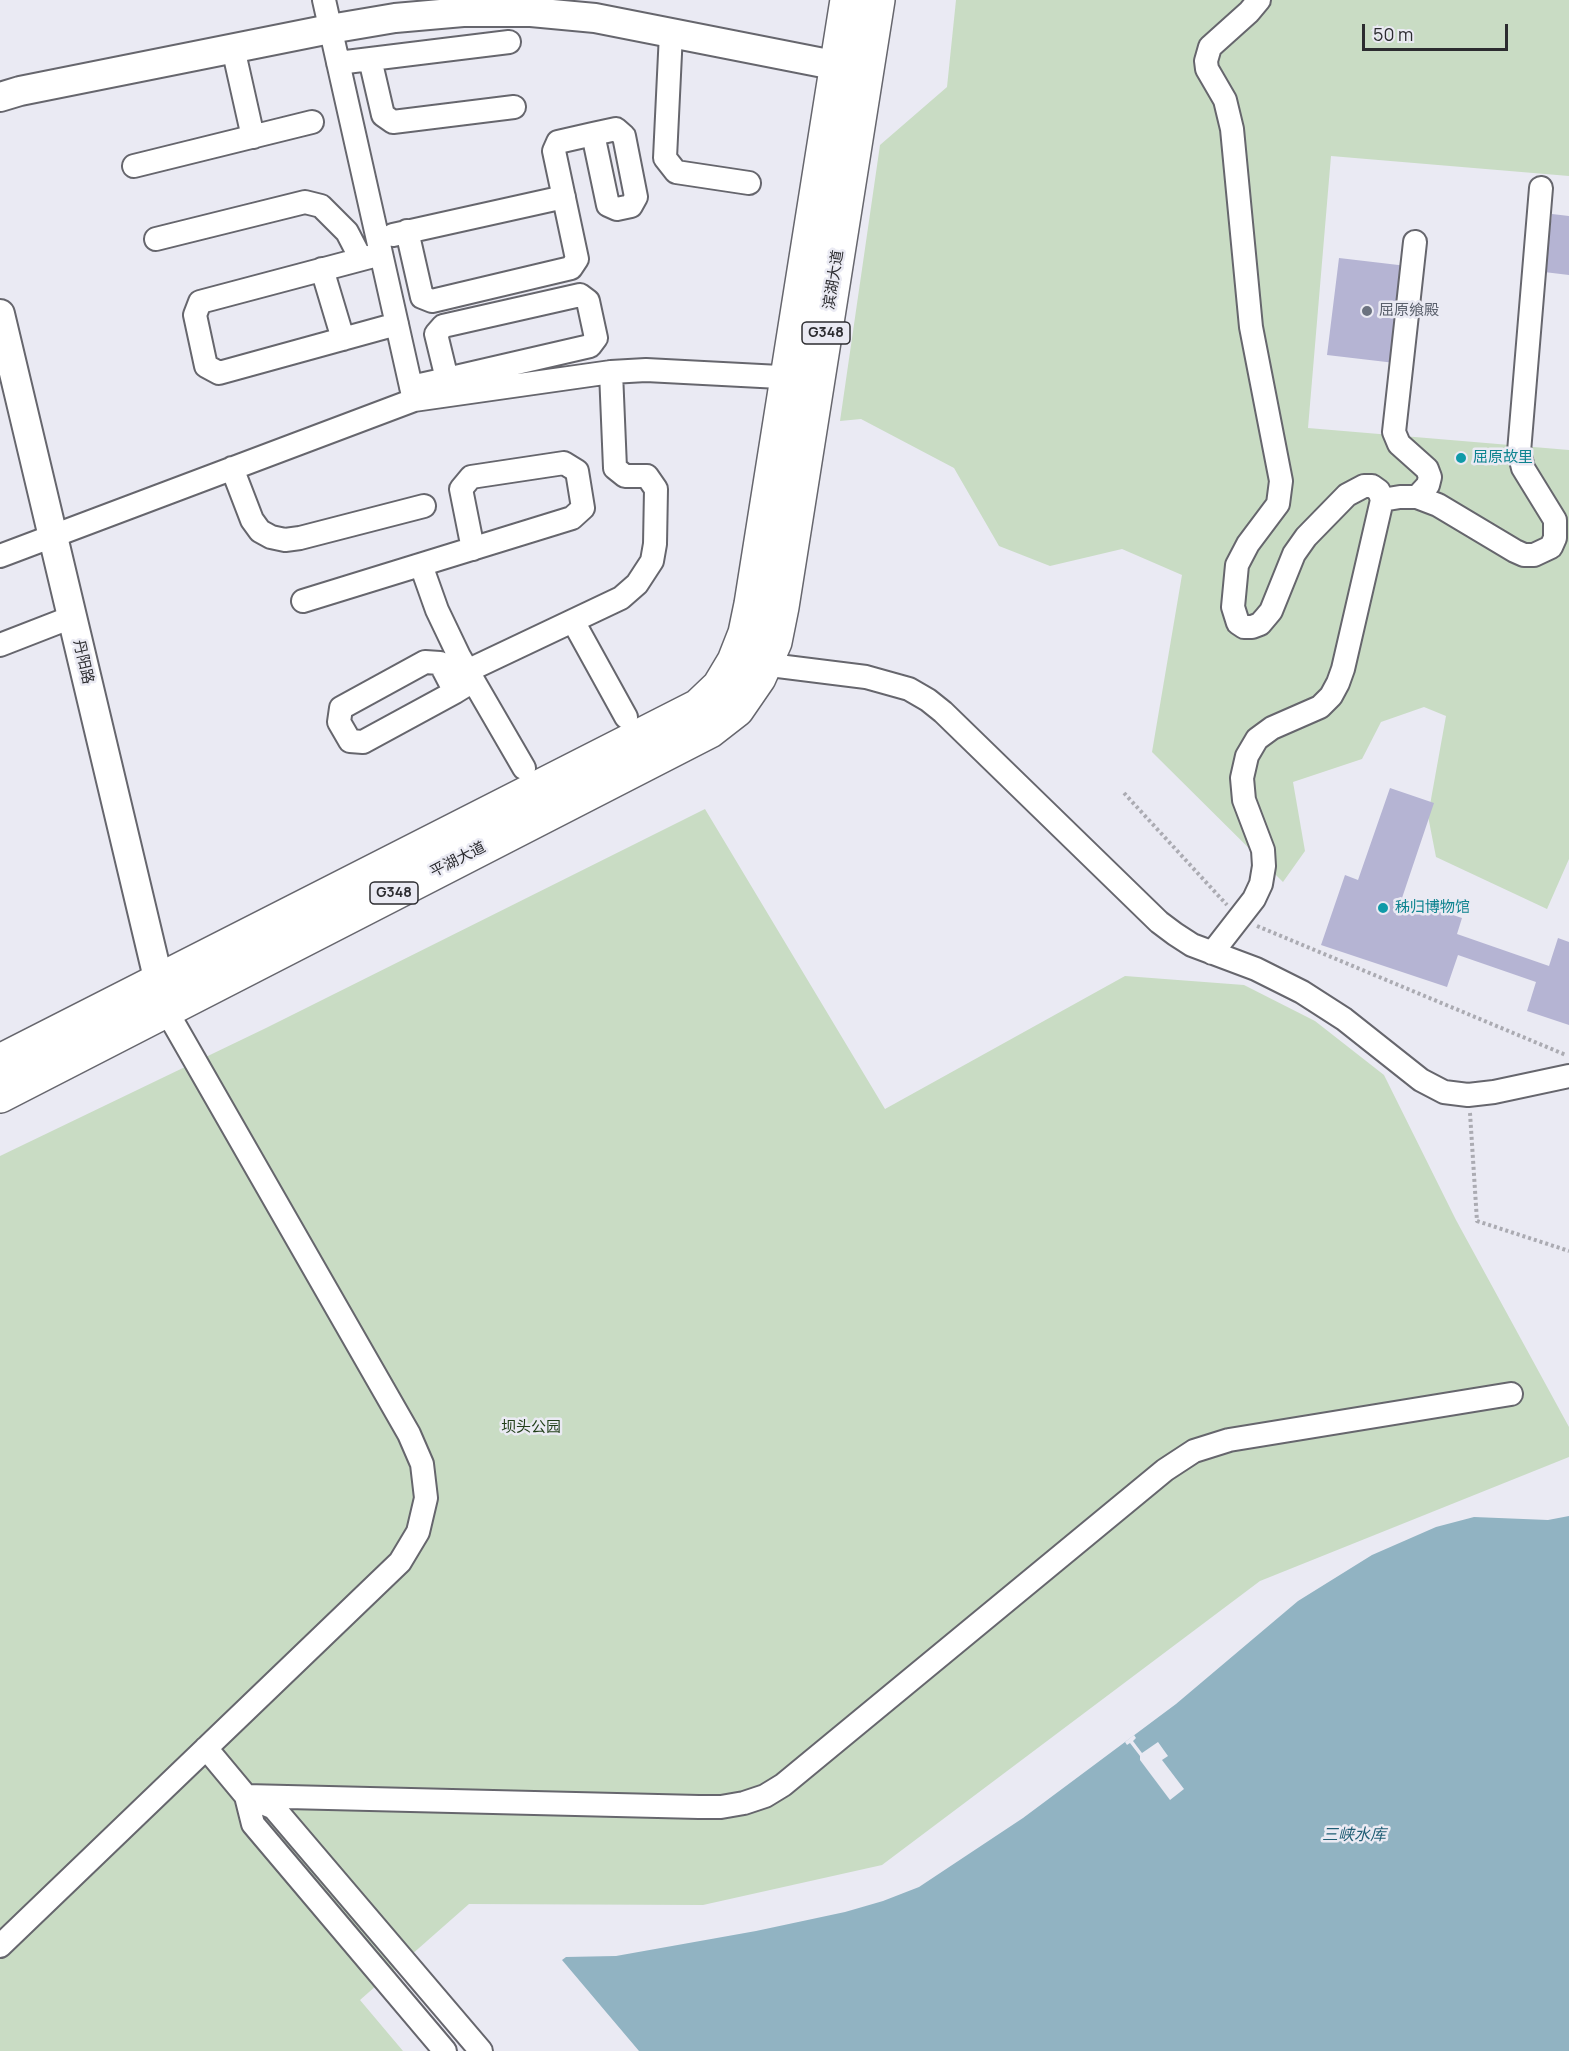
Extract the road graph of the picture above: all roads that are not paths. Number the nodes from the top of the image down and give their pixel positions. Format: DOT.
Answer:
graph roads {
  1 [pos="324,0"];
  2 [pos="847,0"];
  3 [pos="878,0"];
  4 [pos="1258,0"];
  5 [pos="419,8"];
  6 [pos="330,29"];
  7 [pos="671,33"];
  8 [pos="509,42"];
  9 [pos="233,48"];
  10 [pos="370,59"];
  11 [pos="338,63"];
  12 [pos="852,68"];
  13 [pos="0,97"];
  14 [pos="514,107"];
  15 [pos="312,122"];
  16 [pos="593,134"];
  17 [pos="253,137"];
  18 [pos="134,166"];
  19 [pos="749,183"];
  20 [pos="1541,188"];
  21 [pos="564,197"];
  22 [pos="407,231"];
  23 [pos="156,239"];
  24 [pos="1415,242"];
  25 [pos="373,250"];
  26 [pos="322,269"];
  27 [pos="0,314"];
  28 [pos="397,324"];
  29 [pos="343,339"];
  30 [pos="611,372"];
  31 [pos="803,378"];
  32 [pos="447,379"];
  33 [pos="413,394"];
  34 [pos="232,468"];
  35 [pos="1418,497"];
  36 [pos="1382,500"];
  37 [pos="424,506"];
  38 [pos="53,536"];
  39 [pos="473,549"];
  40 [pos="0,556"];
  41 [pos="421,564"];
  42 [pos="303,601"];
  43 [pos="72,617"];
  44 [pos="573,621"];
  45 [pos="0,645"];
  46 [pos="750,662"];
  47 [pos="465,681"];
  48 [pos="626,717"];
  49 [pos="524,768"];
  50 [pos="1212,953"];
  51 [pos="162,995"];
  52 [pos="0,1061"];
  53 [pos="1569,1076"];
  54 [pos="0,1096"];
  55 [pos="1511,1394"];
  56 [pos="206,1748"];
  57 [pos="246,1796"];
  58 [pos="2,1941"];
  59 [pos="445,2051"];
  60 [pos="481,2051"];
  1 -- 6 [label="street"];
  2 -- 12 [label="highway, 滨湖大道 / G348"];
  3 -- 12 [label="highway, 滨湖大道 / G348"];
  4 -- 36 [label="street"];
  5 -- 6 [label="main road"];
  5 -- 7 [label="main road"];
  6 -- 9 [label="main road"];
  6 -- 11 [label="street"];
  7 -- 12 [label="main road"];
  7 -- 19 [label="street"];
  8 -- 10 [label="street"];
  9 -- 13 [label="main road"];
  9 -- 17 [label="street"];
  10 -- 11 [label="street"];
  10 -- 14 [label="street"];
  11 -- 25 [label="street"];
  12 -- 31 [label="highway, 滨湖大道 / G348"];
  15 -- 17 [label="street"];
  16 -- 21 [label="street"];
  17 -- 18 [label="street"];
  20 -- 35 [label="street"];
  21 -- 22 [label="street"];
  21 -- 22 [label="street"];
  22 -- 25 [label="street"];
  23 -- 25 [label="street"];
  24 -- 35 [label="street"];
  25 -- 26 [label="street"];
  25 -- 28 [label="street"];
  26 -- 29 [label="street"];
  26 -- 29 [label="street"];
  27 -- 38 [label="main road, 丹阳路"];
  28 -- 29 [label="street"];
  28 -- 33 [label="street"];
  30 -- 31 [label="street"];
  30 -- 33 [label="street"];
  30 -- 44 [label="street"];
  31 -- 46 [label="highway, 滨湖大道 / G348"];
  32 -- 32 [label="street"];
  32 -- 33 [label="street"];
  33 -- 34 [label="street"];
  34 -- 37 [label="street"];
  34 -- 38 [label="street"];
  35 -- 36 [label="street"];
  36 -- 50 [label="street"];
  38 -- 40 [label="street"];
  38 -- 43 [label="main road, 丹阳路"];
  39 -- 39 [label="street"];
  39 -- 41 [label="street"];
  41 -- 42 [label="street"];
  41 -- 47 [label="street"];
  43 -- 45 [label="street"];
  43 -- 51 [label="main road, 丹阳路"];
  44 -- 47 [label="street"];
  44 -- 48 [label="street"];
  46 -- 50 [label="street"];
  46 -- 51 [label="highway, 平湖大道 / G348"];
  47 -- 47 [label="street"];
  47 -- 49 [label="street"];
  50 -- 53 [label="street"];
  51 -- 52 [label="highway, 平湖大道 / G348"];
  51 -- 54 [label="highway, 平湖大道 / G348"];
  51 -- 56 [label="street"];
  55 -- 57 [label="street"];
  56 -- 57 [label="street"];
  56 -- 58 [label="street"];
  57 -- 59 [label="street"];
  57 -- 60 [label="street"];
}
